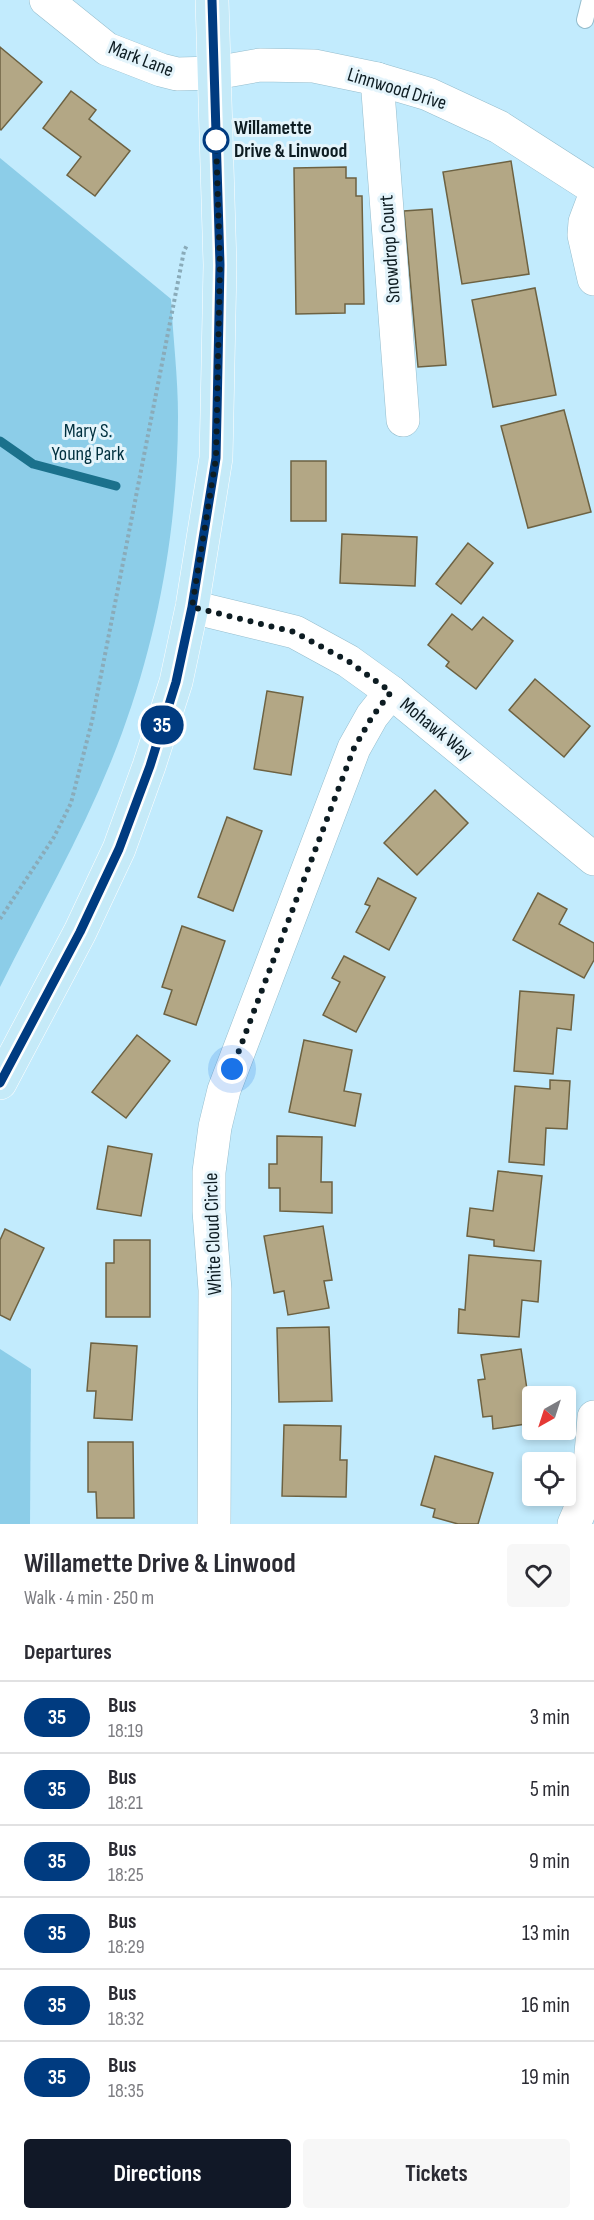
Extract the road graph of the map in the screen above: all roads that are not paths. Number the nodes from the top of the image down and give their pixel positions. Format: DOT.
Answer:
graph roads {
  1 [pos="46,0"];
  2 [pos="212,0"];
  3 [pos="591,0"];
  4 [pos="585,20"];
  5 [pos="214,73"];
  6 [pos="378,79"];
  7 [pos="594,188"];
  8 [pos="594,198"];
  9 [pos="594,279"];
  10 [pos="403,420"];
  11 [pos="192,607"];
  12 [pos="391,692"];
  13 [pos="594,859"];
  14 [pos="0,1083"];
  15 [pos="594,1417"];
  16 [pos="214,1524"];
  17 [pos="574,1524"];
  1 -- 5 [label="street, Mark Lane"];
  2 -- 5 [label="main road"];
  3 -- 4 [label="lane"];
  5 -- 6 [label="street, Linnwood Drive"];
  5 -- 11 [label="main road"];
  6 -- 7 [label="street, Linnwood Drive"];
  6 -- 10 [label="street, Snowdrop Court"];
  8 -- 9 [label="street"];
  11 -- 12 [label="street, Mohawk Way"];
  11 -- 14 [label="main road"];
  12 -- 13 [label="street, Mohawk Way"];
  12 -- 16 [label="street, White Cloud Circle"];
  15 -- 17 [label="street"];
}
